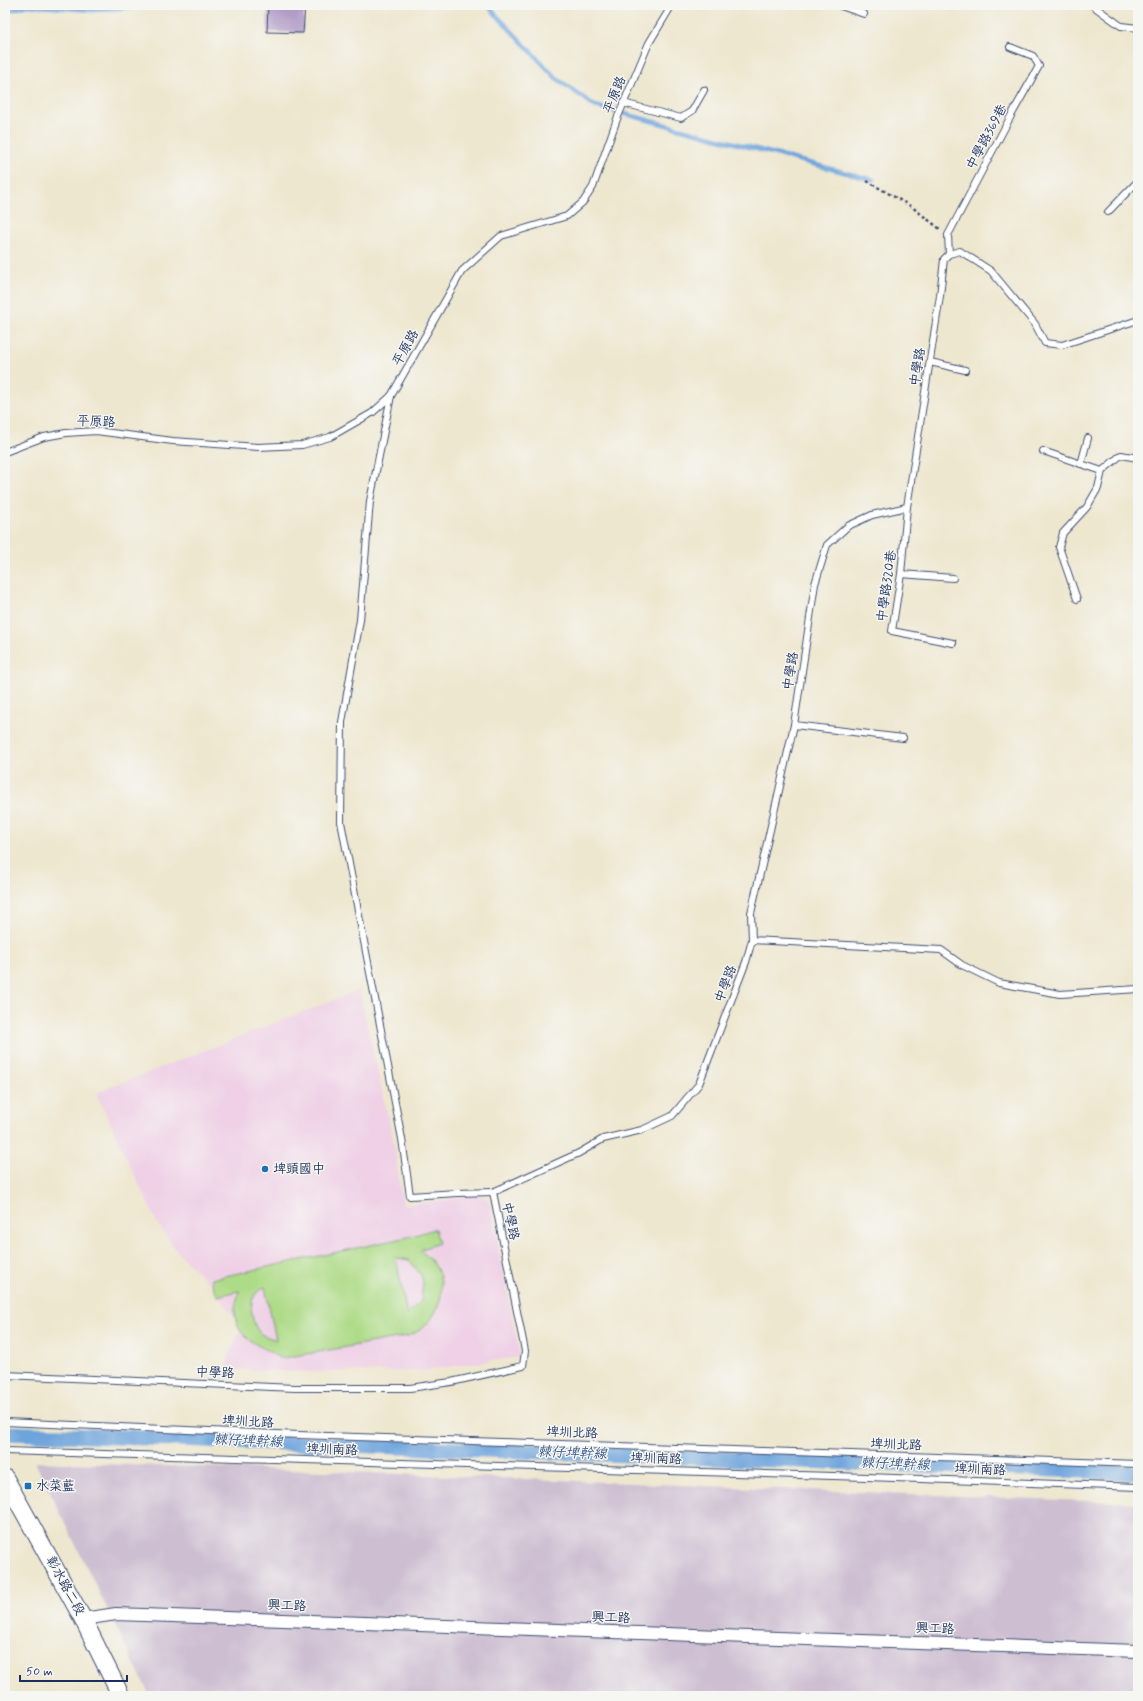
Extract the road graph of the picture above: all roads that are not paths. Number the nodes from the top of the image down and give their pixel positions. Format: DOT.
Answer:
graph roads {
  1 [pos="672,5"];
  2 [pos="838,5"];
  3 [pos="1092,5"];
  4 [pos="864,14"];
  5 [pos="1138,28"];
  6 [pos="1010,47"];
  7 [pos="704,90"];
  8 [pos="623,103"];
  9 [pos="1138,180"];
  10 [pos="1108,212"];
  11 [pos="949,254"];
  12 [pos="1138,320"];
  13 [pos="930,362"];
  14 [pos="965,370"];
  15 [pos="391,396"];
  16 [pos="1088,438"];
  17 [pos="5,452"];
  18 [pos="1042,452"];
  19 [pos="1138,458"];
  20 [pos="1081,464"];
  21 [pos="1102,471"];
  22 [pos="907,506"];
  23 [pos="901,574"];
  24 [pos="953,578"];
  25 [pos="1077,599"];
  26 [pos="953,643"];
  27 [pos="794,726"];
  28 [pos="903,738"];
  29 [pos="752,940"];
  30 [pos="1138,989"];
  31 [pos="493,1192"];
  32 [pos="5,1375"];
  33 [pos="5,1422"];
  34 [pos="5,1451"];
  35 [pos="1138,1464"];
  36 [pos="5,1478"];
  37 [pos="1138,1487"];
  38 [pos="83,1619"];
  39 [pos="1138,1651"];
  40 [pos="121,1696"];
  1 -- 8 [label="lane, 平原路"];
  2 -- 4 [label="lane"];
  3 -- 5 [label="lane"];
  6 -- 11 [label="lane, 中學路369巷"];
  7 -- 8 [label="lane"];
  8 -- 15 [label="lane, 平原路"];
  9 -- 10 [label="lane"];
  11 -- 12 [label="lane"];
  11 -- 13 [label="lane, 中學路"];
  13 -- 14 [label="lane"];
  13 -- 22 [label="lane, 中學路"];
  15 -- 17 [label="lane, 平原路"];
  15 -- 31 [label="lane"];
  16 -- 20 [label="lane"];
  18 -- 20 [label="lane"];
  19 -- 21 [label="lane"];
  20 -- 21 [label="lane"];
  21 -- 25 [label="lane"];
  22 -- 23 [label="lane, 中學路320巷"];
  22 -- 27 [label="lane, 中學路"];
  23 -- 24 [label="lane"];
  23 -- 26 [label="lane, 中學路320巷"];
  27 -- 28 [label="lane"];
  27 -- 29 [label="lane, 中學路"];
  29 -- 30 [label="lane"];
  29 -- 31 [label="lane, 中學路"];
  31 -- 32 [label="lane, 中學路"];
  33 -- 35 [label="lane, 埤圳北路"];
  34 -- 37 [label="lane, 埤圳南路"];
  36 -- 38 [label="main road, 彰水路二段"];
  38 -- 39 [label="street, 興工路"];
  38 -- 40 [label="main road, 彰水路二段"];
}
